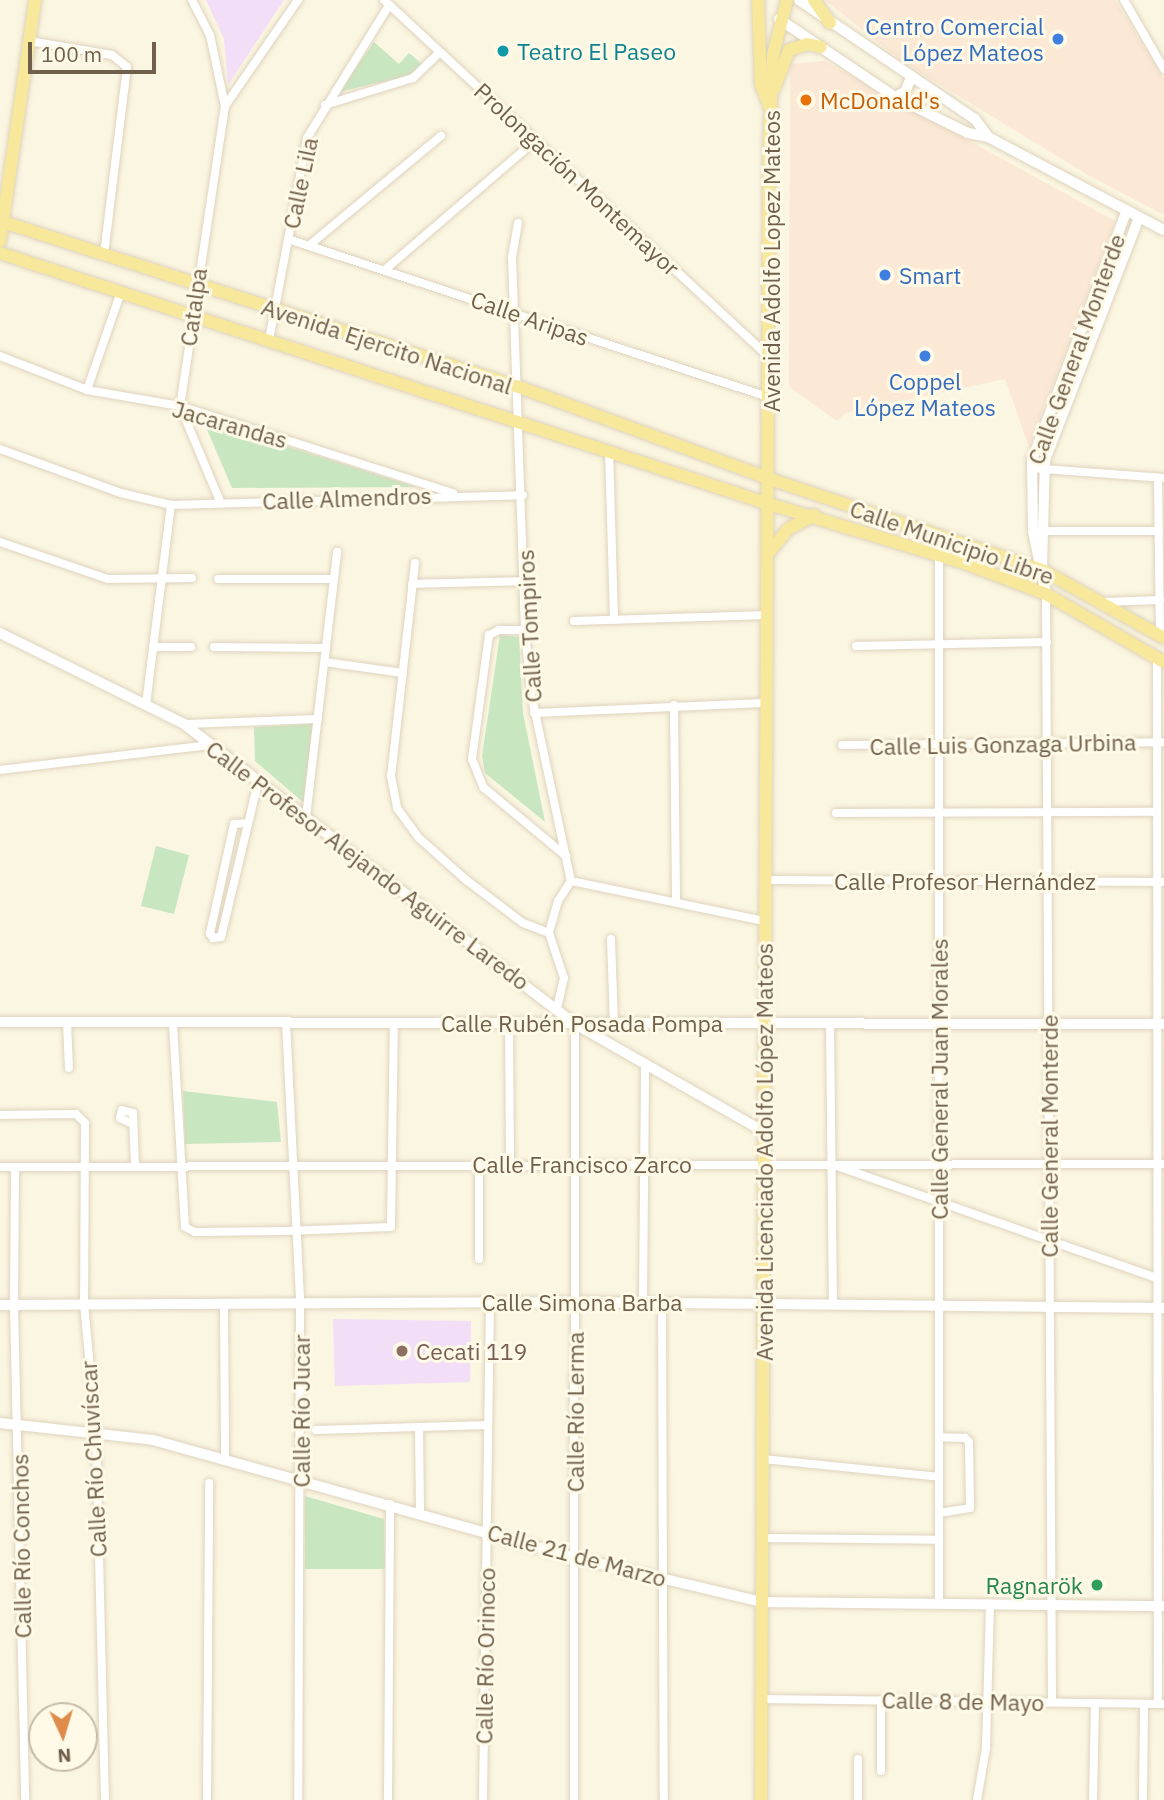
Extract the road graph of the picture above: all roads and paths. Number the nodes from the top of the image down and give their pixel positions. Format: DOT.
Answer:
graph roads {
  1 [pos="35,0"];
  2 [pos="192,0"];
  3 [pos="298,0"];
  4 [pos="799,0"];
  5 [pos="814,0"];
  6 [pos="1124,0"];
  7 [pos="757,1"];
  8 [pos="785,1"];
  9 [pos="386,2"];
  10 [pos="779,19"];
  11 [pos="830,23"];
  12 [pos="791,28"];
  13 [pos="29,41"];
  14 [pos="821,47"];
  15 [pos="440,52"];
  16 [pos="1164,69"];
  17 [pos="911,78"];
  18 [pos="771,95"];
  19 [pos="895,97"];
  20 [pos="324,105"];
  21 [pos="225,106"];
  22 [pos="770,112"];
  23 [pos="441,136"];
  24 [pos="988,137"];
  25 [pos="536,140"];
  26 [pos="1126,212"];
  27 [pos="1139,218"];
  28 [pos="2,221"];
  29 [pos="518,223"];
  30 [pos="1164,230"];
  31 [pos="288,239"];
  32 [pos="0,242"];
  33 [pos="312,243"];
  34 [pos="0,253"];
  35 [pos="104,253"];
  36 [pos="387,268"];
  37 [pos="196,284"];
  38 [pos="121,292"];
  39 [pos="275,311"];
  40 [pos="514,314"];
  41 [pos="190,315"];
  42 [pos="269,340"];
  43 [pos="0,356"];
  44 [pos="770,359"];
  45 [pos="519,387"];
  46 [pos="87,390"];
  47 [pos="771,398"];
  48 [pos="180,406"];
  49 [pos="519,422"];
  50 [pos="0,449"];
  51 [pos="609,450"];
  52 [pos="1031,468"];
  53 [pos="1042,471"];
  54 [pos="1161,478"];
  55 [pos="770,479"];
  56 [pos="459,495"];
  57 [pos="523,495"];
  58 [pos="220,501"];
  59 [pos="769,504"];
  60 [pos="171,505"];
  61 [pos="814,514"];
  62 [pos="876,514"];
  63 [pos="866,530"];
  64 [pos="1038,531"];
  65 [pos="1158,531"];
  66 [pos="0,542"];
  67 [pos="337,552"];
  68 [pos="767,555"];
  69 [pos="939,555"];
  70 [pos="415,563"];
  71 [pos="1042,570"];
  72 [pos="192,578"];
  73 [pos="218,579"];
  74 [pos="334,579"];
  75 [pos="163,581"];
  76 [pos="526,581"];
  77 [pos="412,584"];
  78 [pos="1046,594"];
  79 [pos="1160,600"];
  80 [pos="1102,602"];
  81 [pos="767,615"];
  82 [pos="574,621"];
  83 [pos="614,621"];
  84 [pos="525,630"];
  85 [pos="0,633"];
  86 [pos="1162,637"];
  87 [pos="1047,642"];
  88 [pos="939,644"];
  89 [pos="856,646"];
  90 [pos="153,647"];
  91 [pos="191,647"];
  92 [pos="214,647"];
  93 [pos="326,648"];
  94 [pos="1161,660"];
  95 [pos="326,662"];
  96 [pos="402,673"];
  97 [pos="765,703"];
  98 [pos="146,705"];
  99 [pos="674,705"];
  100 [pos="534,713"];
  101 [pos="318,719"];
  102 [pos="184,724"];
  103 [pos="1161,742"];
  104 [pos="1048,743"];
  105 [pos="939,744"];
  106 [pos="210,745"];
  107 [pos="842,745"];
  108 [pos="0,770"];
  109 [pos="258,782"];
  110 [pos="1048,812"];
  111 [pos="1157,812"];
  112 [pos="836,813"];
  113 [pos="939,813"];
  114 [pos="306,817"];
  115 [pos="248,823"];
  116 [pos="566,856"];
  117 [pos="222,880"];
  118 [pos="765,880"];
  119 [pos="571,881"];
  120 [pos="939,881"];
  121 [pos="1048,881"];
  122 [pos="1161,881"];
  123 [pos="234,883"];
  124 [pos="676,902"];
  125 [pos="765,921"];
  126 [pos="549,933"];
  127 [pos="611,939"];
  128 [pos="557,1009"];
  129 [pos="0,1022"];
  130 [pos="286,1022"];
  131 [pos="394,1022"];
  132 [pos="67,1023"];
  133 [pos="509,1023"];
  134 [pos="614,1023"];
  135 [pos="830,1023"];
  136 [pos="939,1023"];
  137 [pos="173,1024"];
  138 [pos="575,1024"];
  139 [pos="765,1024"];
  140 [pos="1048,1024"];
  141 [pos="1161,1024"];
  142 [pos="645,1063"];
  143 [pos="69,1068"];
  144 [pos="0,1115"];
  145 [pos="133,1124"];
  146 [pos="764,1132"];
  147 [pos="293,1163"];
  148 [pos="394,1163"];
  149 [pos="575,1163"];
  150 [pos="643,1163"];
  151 [pos="479,1164"];
  152 [pos="510,1164"];
  153 [pos="764,1164"];
  154 [pos="831,1164"];
  155 [pos="1161,1164"];
  156 [pos="939,1165"];
  157 [pos="1049,1165"];
  158 [pos="135,1166"];
  159 [pos="180,1166"];
  160 [pos="0,1167"];
  161 [pos="15,1167"];
  162 [pos="86,1167"];
  163 [pos="939,1203"];
  164 [pos="296,1231"];
  165 [pos="1050,1240"];
  166 [pos="479,1259"];
  167 [pos="1157,1278"];
  168 [pos="490,1302"];
  169 [pos="574,1302"];
  170 [pos="643,1302"];
  171 [pos="662,1302"];
  172 [pos="300,1303"];
  173 [pos="84,1304"];
  174 [pos="224,1304"];
  175 [pos="763,1304"];
  176 [pos="0,1305"];
  177 [pos="14,1305"];
  178 [pos="833,1305"];
  179 [pos="939,1307"];
  180 [pos="1049,1307"];
  181 [pos="1161,1308"];
  182 [pos="0,1423"];
  183 [pos="19,1424"];
  184 [pos="488,1425"];
  185 [pos="419,1427"];
  186 [pos="316,1430"];
  187 [pos="96,1432"];
  188 [pos="940,1437"];
  189 [pos="225,1458"];
  190 [pos="763,1459"];
  191 [pos="939,1477"];
  192 [pos="301,1481"];
  193 [pos="209,1483"];
  194 [pos="390,1504"];
  195 [pos="420,1513"];
  196 [pos="939,1513"];
  197 [pos="487,1532"];
  198 [pos="762,1538"];
  199 [pos="939,1540"];
  200 [pos="576,1558"];
  201 [pos="1161,1563"];
  202 [pos="663,1578"];
  203 [pos="762,1602"];
  204 [pos="939,1604"];
  205 [pos="990,1604"];
  206 [pos="1052,1605"];
  207 [pos="1161,1606"];
  208 [pos="762,1699"];
  209 [pos="881,1700"];
  210 [pos="989,1702"];
  211 [pos="1052,1702"];
  212 [pos="1095,1703"];
  213 [pos="1144,1704"];
  214 [pos="1161,1704"];
  215 [pos="859,1759"];
  216 [pos="881,1771"];
  217 [pos="25,1800"];
  218 [pos="105,1800"];
  219 [pos="207,1800"];
  220 [pos="299,1800"];
  221 [pos="388,1800"];
  222 [pos="483,1800"];
  223 [pos="573,1800"];
  224 [pos="664,1800"];
  225 [pos="761,1800"];
  226 [pos="858,1800"];
  227 [pos="977,1800"];
  228 [pos="1093,1800"];
  229 [pos="1143,1800"];
  1 -- 13 [label="main road"];
  2 -- 21 [label="street"];
  3 -- 21 [label="street"];
  4 -- 11 [label="street"];
  5 -- 11 [label="main road"];
  6 -- 16 [label="street"];
  7 -- 10 [label="main road"];
  7 -- 22 [label="main road"];
  8 -- 10 [label="main road, Avenida Adolfo Lopez Mateos"];
  8 -- 12 [label="street"];
  9 -- 15 [label="street, Prolongación Montemayor"];
  9 -- 20 [label="street, Calle Lila"];
  10 -- 12 [label="street"];
  10 -- 18 [label="main road, Avenida Adolfo Lopez Mateos"];
  11 -- 17 [label="street"];
  12 -- 14 [label="street"];
  13 -- 28 [label="main road"];
  13 -- 35 [label="street"];
  14 -- 18 [label="main road"];
  14 -- 19 [label="street"];
  15 -- 20 [label="street"];
  15 -- 25 [label="street, Prolongación Montemayor"];
  17 -- 19 [label="street"];
  17 -- 24 [label="street"];
  18 -- 22 [label="main road, Avenida Adolfo Lopez Mateos"];
  19 -- 24 [label="street"];
  20 -- 31 [label="street, Calle Lila"];
  21 -- 37 [label="street, Catalpa"];
  22 -- 44 [label="main road, Avenida Adolfo Lopez Mateos"];
  23 -- 33 [label="street"];
  24 -- 26 [label="street"];
  25 -- 36 [label="street"];
  25 -- 44 [label="street, Prolongación Montemayor"];
  26 -- 27 [label="street"];
  26 -- 52 [label="street, Calle General Monterde"];
  27 -- 30 [label="street"];
  27 -- 53 [label="street, Calle General Monterde"];
  28 -- 32 [label="main road"];
  28 -- 35 [label="main road, Avenida Ejercito Nacional"];
  29 -- 40 [label="street, Calle Tompiros"];
  31 -- 33 [label="street, Calle Aripas"];
  31 -- 39 [label="street, Calle Lila"];
  33 -- 36 [label="street, Calle Aripas"];
  34 -- 38 [label="main road, Avenida Ejercito Nacional"];
  35 -- 37 [label="main road, Avenida Ejercito Nacional"];
  36 -- 40 [label="street, Calle Aripas"];
  37 -- 39 [label="main road, Avenida Ejercito Nacional"];
  37 -- 41 [label="street, Catalpa"];
  38 -- 41 [label="main road, Avenida Ejercito Nacional"];
  38 -- 46 [label="street"];
  39 -- 42 [label="street, Calle Lila"];
  39 -- 45 [label="main road, Avenida Ejercito Nacional"];
  40 -- 45 [label="street, Calle Tompiros"];
  40 -- 47 [label="street, Calle Aripas"];
  41 -- 42 [label="main road, Avenida Ejercito Nacional"];
  41 -- 48 [label="street, Catalpa"];
  42 -- 49 [label="main road, Avenida Ejercito Nacional"];
  43 -- 46 [label="street, Jacarandas"];
  44 -- 47 [label="main road, Avenida Adolfo Lopez Mateos"];
  45 -- 49 [label="street, Calle Tompiros"];
  45 -- 55 [label="main road, Avenida Ejercito Nacional"];
  46 -- 48 [label="street, Jacarandas"];
  47 -- 55 [label="main road, Avenida Adolfo Lopez Mateos"];
  48 -- 56 [label="street, Jacarandas"];
  48 -- 58 [label="street, Catalpa"];
  49 -- 51 [label="main road, Avenida Ejercito Nacional"];
  49 -- 57 [label="street, Calle Tompiros"];
  50 -- 60 [label="street, Calle Almendros"];
  51 -- 59 [label="main road, Avenida Ejercito Nacional"];
  51 -- 83 [label="street"];
  52 -- 53 [label="street"];
  52 -- 64 [label="street, Calle General Monterde"];
  53 -- 54 [label="street"];
  53 -- 64 [label="street, Calle General Monterde"];
  54 -- 65 [label="street"];
  55 -- 59 [label="main road, Avenida Adolfo Lopez Mateos"];
  55 -- 62 [label="main road, Calle Municipio Libre"];
  56 -- 57 [label="street, Calle Almendros"];
  56 -- 58 [label="street, Calle Almendros"];
  57 -- 76 [label="street, Calle Tompiros"];
  58 -- 60 [label="street, Calle Almendros"];
  59 -- 61 [label="main road, Avenida Ejercito Nacional"];
  59 -- 68 [label="main road, Avenida Licenciado Adolfo López Mateos"];
  60 -- 75 [label="street"];
  61 -- 63 [label="main road, Avenida Ejercito Nacional"];
  61 -- 68 [label="main road"];
  62 -- 63 [label="main road"];
  62 -- 71 [label="main road, Calle Municipio Libre"];
  63 -- 69 [label="main road, Avenida Ejercito Nacional"];
  64 -- 65 [label="street"];
  64 -- 71 [label="street, Calle General Monterde"];
  65 -- 79 [label="street"];
  66 -- 75 [label="street"];
  67 -- 74 [label="street"];
  68 -- 81 [label="main road, Avenida Licenciado Adolfo López Mateos"];
  69 -- 78 [label="main road, Avenida Ejercito Nacional"];
  69 -- 88 [label="street, Calle General Juan Morales"];
  70 -- 77 [label="street"];
  71 -- 78 [label="street, Calle General Monterde"];
  71 -- 80 [label="main road, Calle Municipio Libre"];
  72 -- 75 [label="street"];
  73 -- 74 [label="street"];
  74 -- 93 [label="street"];
  75 -- 90 [label="street"];
  76 -- 77 [label="street"];
  76 -- 84 [label="street, Calle Tompiros"];
  77 -- 96 [label="street"];
  78 -- 87 [label="street, Calle General Monterde"];
  78 -- 94 [label="main road, Avenida Ejercito Nacional"];
  79 -- 80 [label="street"];
  79 -- 86 [label="street"];
  80 -- 86 [label="main road, Calle Municipio Libre"];
  81 -- 83 [label="street"];
  81 -- 97 [label="main road, Avenida Licenciado Adolfo López Mateos"];
  82 -- 83 [label="street"];
  84 -- 100 [label="street, Calle Tompiros"];
  84 -- 116 [label="street"];
  85 -- 98 [label="street, Calle Profesor Alejando Aguirre Laredo"];
  87 -- 88 [label="street"];
  87 -- 104 [label="street, Calle General Monterde"];
  88 -- 89 [label="street"];
  88 -- 105 [label="street, Calle General Juan Morales"];
  90 -- 91 [label="street"];
  90 -- 98 [label="street"];
  92 -- 93 [label="street"];
  93 -- 95 [label="street"];
  94 -- 103 [label="street"];
  95 -- 96 [label="street"];
  95 -- 101 [label="street"];
  96 -- 126 [label="street"];
  97 -- 99 [label="street"];
  97 -- 118 [label="main road, Avenida Licenciado Adolfo López Mateos"];
  98 -- 102 [label="street, Calle Profesor Alejando Aguirre Laredo"];
  99 -- 100 [label="street"];
  99 -- 124 [label="street"];
  100 -- 116 [label="street, Calle Tompiros"];
  101 -- 102 [label="street"];
  101 -- 114 [label="street"];
  102 -- 106 [label="street, Calle Profesor Alejando Aguirre Laredo"];
  103 -- 104 [label="street, Calle Luis Gonzaga Urbina"];
  103 -- 111 [label="street"];
  104 -- 105 [label="street, Calle Luis Gonzaga Urbina"];
  104 -- 110 [label="street, Calle General Monterde"];
  105 -- 107 [label="street, Calle Luis Gonzaga Urbina"];
  105 -- 113 [label="street, Calle General Juan Morales"];
  106 -- 108 [label="street"];
  106 -- 109 [label="street, Calle Profesor Alejando Aguirre Laredo"];
  109 -- 114 [label="street, Calle Profesor Alejando Aguirre Laredo"];
  109 -- 115 [label="street"];
  110 -- 111 [label="street"];
  110 -- 113 [label="street"];
  110 -- 121 [label="street, Calle General Monterde"];
  111 -- 122 [label="street"];
  112 -- 113 [label="street"];
  113 -- 120 [label="street, Calle General Juan Morales"];
  114 -- 128 [label="street, Calle Profesor Alejando Aguirre Laredo"];
  115 -- 117 [label="street"];
  115 -- 123 [label="street"];
  116 -- 119 [label="street, Calle Tompiros"];
  117 -- 123 [label="street"];
  117 -- 123 [label="street"];
  118 -- 120 [label="street, Calle Profesor Hernández"];
  118 -- 125 [label="main road, Avenida Licenciado Adolfo López Mateos"];
  119 -- 124 [label="street"];
  119 -- 126 [label="street"];
  120 -- 121 [label="street, Calle Profesor Hernández"];
  120 -- 136 [label="street, Calle General Juan Morales"];
  121 -- 122 [label="street, Calle Profesor Hernández"];
  121 -- 140 [label="street, Calle General Monterde"];
  122 -- 141 [label="street"];
  124 -- 125 [label="street"];
  125 -- 139 [label="main road, Avenida Licenciado Adolfo López Mateos"];
  126 -- 128 [label="street"];
  127 -- 134 [label="street"];
  128 -- 138 [label="street, Calle Profesor Alejando Aguirre Laredo"];
  129 -- 132 [label="street, Calle Rubén Posada Pompa"];
  130 -- 131 [label="street, Calle Rubén Posada Pompa"];
  130 -- 137 [label="street, Calle Rubén Posada Pompa"];
  130 -- 147 [label="street, Calle Río Jucar"];
  131 -- 133 [label="street, Calle Rubén Posada Pompa"];
  131 -- 148 [label="street"];
  132 -- 137 [label="street, Calle Rubén Posada Pompa"];
  132 -- 143 [label="street"];
  133 -- 138 [label="street, Calle Rubén Posada Pompa"];
  133 -- 152 [label="street"];
  134 -- 138 [label="street, Calle Rubén Posada Pompa"];
  134 -- 139 [label="street, Calle Rubén Posada Pompa"];
  135 -- 136 [label="street, Calle Rubén Posada Pompa"];
  135 -- 139 [label="street, Calle Rubén Posada Pompa"];
  135 -- 154 [label="street"];
  136 -- 140 [label="street, Calle Rubén Posada Pompa"];
  136 -- 156 [label="street, Calle General Juan Morales"];
  137 -- 159 [label="street"];
  138 -- 142 [label="street, Calle Profesor Alejando Aguirre Laredo"];
  138 -- 149 [label="street, Calle Río Lerma"];
  139 -- 146 [label="main road, Avenida Licenciado Adolfo López Mateos"];
  140 -- 141 [label="street, Calle Rubén Posada Pompa"];
  140 -- 157 [label="street, Calle General Monterde"];
  141 -- 155 [label="street"];
  142 -- 146 [label="street, Calle Profesor Alejando Aguirre Laredo"];
  142 -- 150 [label="street"];
  144 -- 162 [label="street, Calle Río Chuvíscar"];
  145 -- 158 [label="street"];
  146 -- 153 [label="main road, Avenida Licenciado Adolfo López Mateos"];
  147 -- 148 [label="street, Calle Francisco Zarco"];
  147 -- 159 [label="street, Calle Francisco Zarco"];
  147 -- 164 [label="street, Calle Río Jucar"];
  148 -- 151 [label="street, Calle Francisco Zarco"];
  148 -- 164 [label="street"];
  149 -- 150 [label="street, Calle Francisco Zarco"];
  149 -- 152 [label="street, Calle Francisco Zarco"];
  149 -- 169 [label="street, Calle Río Lerma"];
  150 -- 153 [label="street, Calle Francisco Zarco"];
  150 -- 170 [label="street"];
  151 -- 152 [label="street, Calle Francisco Zarco"];
  151 -- 166 [label="street"];
  153 -- 154 [label="street, Calle Francisco Zarco"];
  153 -- 175 [label="main road, Avenida Licenciado Adolfo López Mateos"];
  154 -- 156 [label="street, Calle Francisco Zarco"];
  154 -- 163 [label="street"];
  154 -- 178 [label="street"];
  155 -- 157 [label="street, Calle Francisco Zarco"];
  155 -- 167 [label="street"];
  156 -- 157 [label="street, Calle Francisco Zarco"];
  156 -- 163 [label="street, Calle General Juan Morales"];
  157 -- 165 [label="street, Calle General Monterde"];
  158 -- 159 [label="street, Calle Francisco Zarco"];
  158 -- 162 [label="street, Calle Francisco Zarco"];
  159 -- 164 [label="street"];
  160 -- 161 [label="street, Calle Francisco Zarco"];
  161 -- 162 [label="street, Calle Francisco Zarco"];
  161 -- 177 [label="street, Calle Río Conchos"];
  162 -- 173 [label="street, Calle Río Chuvíscar"];
  163 -- 165 [label="street"];
  163 -- 179 [label="street, Calle General Juan Morales"];
  164 -- 172 [label="street, Calle Río Jucar"];
  165 -- 167 [label="street"];
  165 -- 180 [label="street, Calle General Monterde"];
  167 -- 181 [label="street"];
  168 -- 169 [label="street, Calle Simona Barba"];
  168 -- 172 [label="street, Calle Simona Barba"];
  168 -- 184 [label="street, Calle Río Orinoco"];
  169 -- 170 [label="street, Calle Simona Barba"];
  169 -- 200 [label="street, Calle Río Lerma"];
  170 -- 171 [label="street, Calle Simona Barba"];
  171 -- 175 [label="street, Calle Simona Barba"];
  171 -- 202 [label="street"];
  172 -- 174 [label="street, Calle Simona Barba"];
  172 -- 192 [label="street, Calle Río Jucar"];
  173 -- 174 [label="street, Calle Simona Barba"];
  173 -- 177 [label="street, Calle Simona Barba"];
  173 -- 187 [label="street, Calle Río Chuvíscar"];
  174 -- 189 [label="street"];
  175 -- 178 [label="street, Calle Simona Barba"];
  175 -- 190 [label="main road, Avenida Licenciado Adolfo López Mateos"];
  176 -- 177 [label="street, Calle Simona Barba"];
  177 -- 183 [label="street, Calle Río Conchos"];
  178 -- 179 [label="street, Calle Simona Barba"];
  179 -- 180 [label="street, Calle Simona Barba"];
  179 -- 188 [label="street, Calle General Juan Morales"];
  180 -- 181 [label="street, Calle Simona Barba"];
  180 -- 206 [label="street, Calle General Monterde"];
  181 -- 201 [label="street"];
  182 -- 183 [label="street, Calle 21 de Marzo"];
  183 -- 187 [label="street, Calle 21 de Marzo"];
  183 -- 217 [label="street, Calle Río Conchos"];
  184 -- 185 [label="street"];
  184 -- 197 [label="street, Calle Río Orinoco"];
  185 -- 186 [label="street"];
  185 -- 195 [label="street"];
  187 -- 189 [label="street, Calle 21 de Marzo"];
  187 -- 218 [label="street, Calle Río Chuvíscar"];
  188 -- 191 [label="street, Calle General Juan Morales"];
  188 -- 196 [label="street"];
  189 -- 192 [label="street, Calle 21 de Marzo"];
  190 -- 191 [label="street"];
  190 -- 198 [label="main road, Avenida Licenciado Adolfo López Mateos"];
  191 -- 196 [label="street, Calle General Juan Morales"];
  192 -- 194 [label="street, Calle 21 de Marzo"];
  192 -- 220 [label="street, Calle Río Jucar"];
  193 -- 219 [label="street"];
  194 -- 195 [label="street, Calle 21 de Marzo"];
  194 -- 221 [label="street"];
  195 -- 197 [label="street, Calle 21 de Marzo"];
  196 -- 199 [label="street, Calle General Juan Morales"];
  197 -- 200 [label="street, Calle 21 de Marzo"];
  197 -- 222 [label="street, Calle Río Orinoco"];
  198 -- 199 [label="street"];
  198 -- 203 [label="main road, Avenida Licenciado Adolfo López Mateos"];
  199 -- 204 [label="street, Calle General Juan Morales"];
  200 -- 202 [label="street, Calle 21 de Marzo"];
  200 -- 223 [label="street, Calle Río Lerma"];
  201 -- 207 [label="street"];
  202 -- 203 [label="street, Calle 21 de Marzo"];
  202 -- 224 [label="street"];
  203 -- 204 [label="street, Calle 21 de Marzo"];
  203 -- 208 [label="main road, Avenida Licenciado Adolfo López Mateos"];
  204 -- 205 [label="street, Calle 21 de Marzo"];
  205 -- 206 [label="street, Calle 21 de Marzo"];
  205 -- 210 [label="street"];
  206 -- 207 [label="street, Calle 21 de Marzo"];
  206 -- 211 [label="street, Calle General Monterde"];
  207 -- 214 [label="street"];
  208 -- 209 [label="street, Calle 8 de Mayo"];
  208 -- 225 [label="main road, Avenida Licenciado Adolfo López Mateos"];
  209 -- 210 [label="street, Calle 8 de Mayo"];
  209 -- 216 [label="street"];
  210 -- 211 [label="street, Calle 8 de Mayo"];
  210 -- 227 [label="street"];
  211 -- 212 [label="street, Calle 8 de Mayo"];
  212 -- 213 [label="street, Calle 8 de Mayo"];
  212 -- 228 [label="street"];
  213 -- 214 [label="street, Calle 8 de Mayo"];
  213 -- 229 [label="street"];
  215 -- 226 [label="street"];
}
